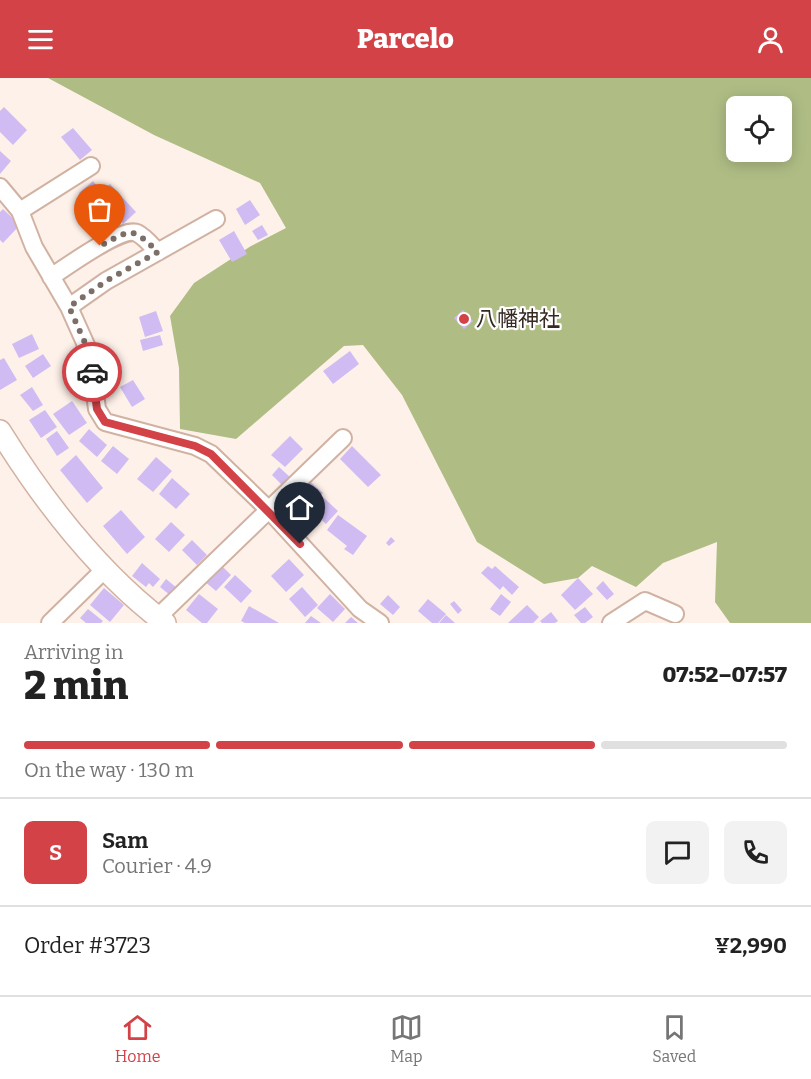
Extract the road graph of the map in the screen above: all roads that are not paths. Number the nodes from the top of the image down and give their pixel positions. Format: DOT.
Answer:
graph roads {
  1 [pos="91,166"];
  2 [pos="0,188"];
  3 [pos="20,211"];
  4 [pos="216,219"];
  5 [pos="158,252"];
  6 [pos="51,277"];
  7 [pos="69,307"];
  8 [pos="0,431"];
  9 [pos="343,438"];
  10 [pos="270,511"];
  11 [pos="105,569"];
  12 [pos="675,614"];
  13 [pos="161,620"];
  14 [pos="50,623"];
  15 [pos="380,623"];
  16 [pos="611,623"];
  1 -- 3 [label="street"];
  2 -- 3 [label="street"];
  3 -- 6 [label="street"];
  4 -- 5 [label="street"];
  5 -- 6 [label="street"];
  5 -- 7 [label="street"];
  6 -- 7 [label="street"];
  7 -- 10 [label="street"];
  8 -- 11 [label="main road"];
  9 -- 10 [label="street"];
  10 -- 13 [label="street"];
  10 -- 15 [label="street"];
  11 -- 13 [label="main road"];
  11 -- 14 [label="street"];
  12 -- 16 [label="street"];
}
